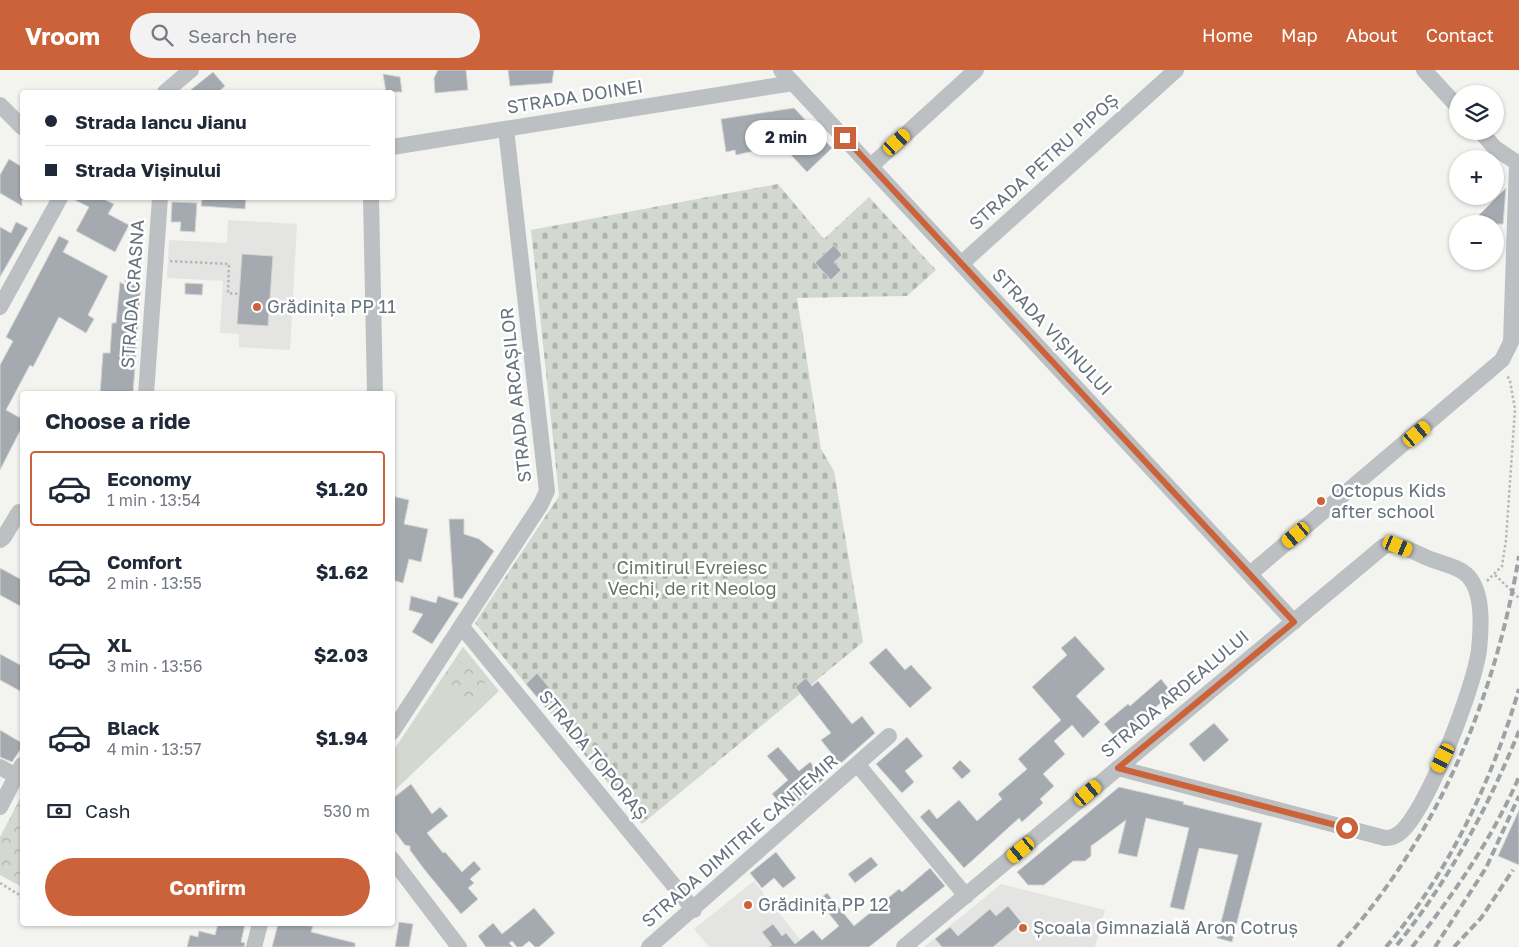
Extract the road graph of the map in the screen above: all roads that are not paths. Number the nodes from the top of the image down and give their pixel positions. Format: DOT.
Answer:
graph roads {
  1 [pos="191,70"];
  2 [pos="781,70"];
  3 [pos="976,70"];
  4 [pos="1176,70"];
  5 [pos="1424,70"];
  6 [pos="793,83"];
  7 [pos="167,90"];
  8 [pos="1449,97"];
  9 [pos="0,104"];
  10 [pos="20,125"];
  11 [pos="506,129"];
  12 [pos="1488,140"];
  13 [pos="395,147"];
  14 [pos="1518,164"];
  15 [pos="871,166"];
  16 [pos="59,200"];
  17 [pos="160,200"];
  18 [pos="371,200"];
  19 [pos="961,264"];
  20 [pos="0,307"];
  21 [pos="146,391"];
  22 [pos="375,391"];
  23 [pos="19,512"];
  24 [pos="0,540"];
  25 [pos="1251,573"];
  26 [pos="1294,622"];
  27 [pos="462,627"];
  28 [pos="395,728"];
  29 [pos="889,736"];
  30 [pos="858,765"];
  31 [pos="0,767"];
  32 [pos="1118,768"];
  33 [pos="19,771"];
  34 [pos="0,807"];
  35 [pos="395,863"];
  36 [pos="966,896"];
  37 [pos="694,910"];
  38 [pos="259,926"];
  39 [pos="254,947"];
  40 [pos="459,947"];
  41 [pos="649,947"];
  42 [pos="904,947"];
  1 -- 7 [label="street"];
  2 -- 6 [label="street, STRADA VIȘINULUI"];
  3 -- 15 [label="street"];
  4 -- 19 [label="street, STRADA PETRU PIPOȘ"];
  5 -- 8 [label="street"];
  6 -- 11 [label="street, STRADA DOINEI"];
  6 -- 15 [label="street, STRADA VIȘINULUI"];
  9 -- 10 [label="street"];
  11 -- 13 [label="street, STRADA DOINEI"];
  11 -- 27 [label="street, STRADA ARCAȘILOR"];
  12 -- 14 [label="street"];
  14 -- 25 [label="street"];
  15 -- 19 [label="street, STRADA VIȘINULUI"];
  16 -- 20 [label="street"];
  17 -- 21 [label="street, STRADA CRASNA"];
  18 -- 22 [label="street"];
  19 -- 25 [label="street, STRADA VIȘINULUI"];
  23 -- 24 [label="street"];
  25 -- 26 [label="street, STRADA VIȘINULUI"];
  26 -- 32 [label="street, STRADA ARDEALULUI"];
  26 -- 32 [label="street, STRADA ARDEALULUI"];
  27 -- 28 [label="street, STRADA ARCAȘILOR"];
  27 -- 37 [label="street, STRADA TOPORAȘ"];
  29 -- 30 [label="street, STRADA DIMITRIE CANTEMIR"];
  30 -- 36 [label="street, STRADA DIMITRIE CANTEMIR"];
  30 -- 37 [label="street, STRADA DIMITRIE CANTEMIR"];
  31 -- 33 [label="street"];
  32 -- 36 [label="street, STRADA ARDEALULUI"];
  33 -- 34 [label="street"];
  35 -- 40 [label="street"];
  36 -- 42 [label="street, STRADA ARDEALULUI"];
  37 -- 41 [label="street, STRADA DIMITRIE CANTEMIR"];
  38 -- 39 [label="street"];
}
